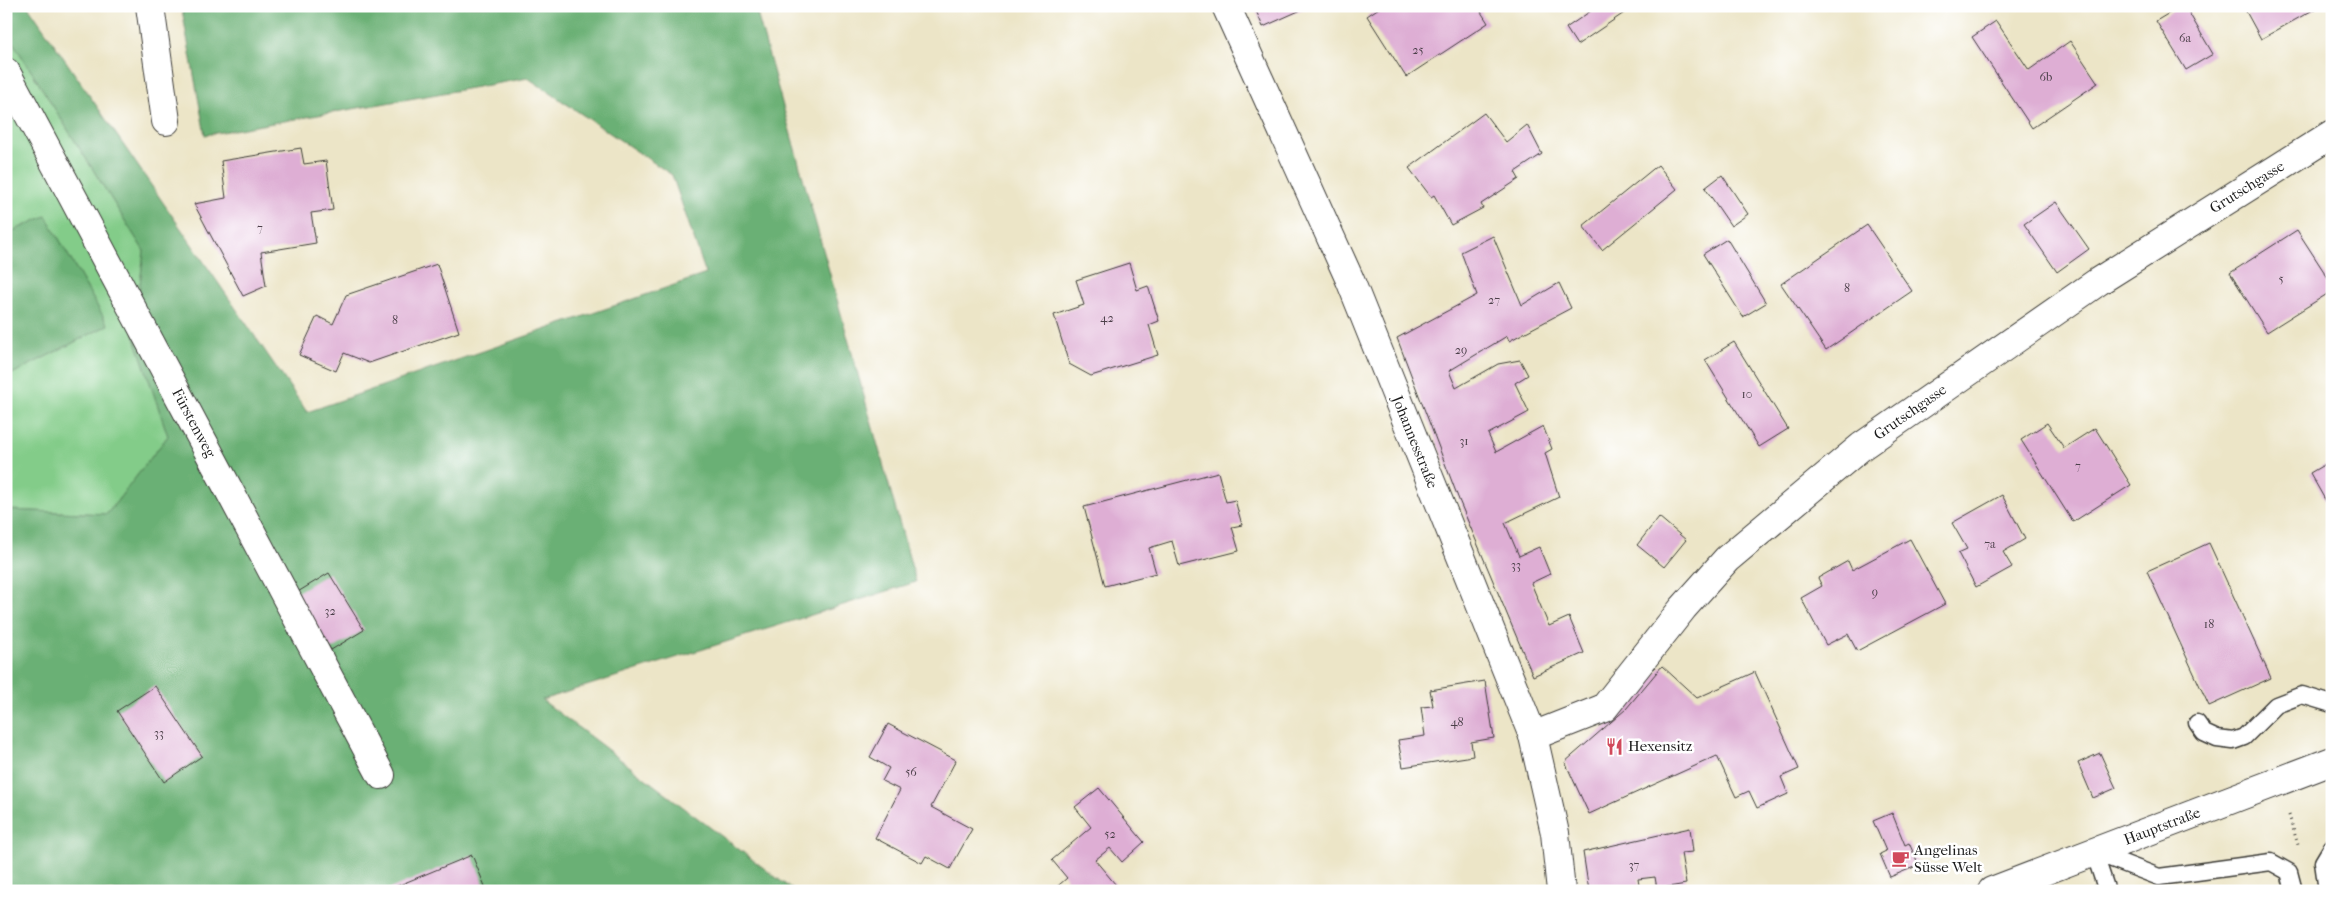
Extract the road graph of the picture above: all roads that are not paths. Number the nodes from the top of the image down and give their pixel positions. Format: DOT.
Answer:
graph roads {
  1 [pos="150,6"];
  2 [pos="1226,6"];
  3 [pos="6,72"];
  4 [pos="166,121"];
  5 [pos="2332,134"];
  6 [pos="2332,704"];
  7 [pos="2197,723"];
  8 [pos="1533,736"];
  9 [pos="2332,761"];
  10 [pos="381,775"];
  11 [pos="2332,847"];
  12 [pos="2094,852"];
  13 [pos="1561,891"];
  14 [pos="1992,891"];
  15 [pos="2107,891"];
  16 [pos="2294,891"];
  17 [pos="2327,891"];
  1 -- 4 [label="street"];
  2 -- 8 [label="street, Johannesstraße"];
  3 -- 10 [label="street, Fürstenweg"];
  5 -- 8 [label="street, Grutschgasse"];
  6 -- 7 [label="lane"];
  8 -- 13 [label="street, Johannesstraße"];
  9 -- 12 [label="street, Hauptstraße"];
  11 -- 17 [label="lane"];
  12 -- 14 [label="street, Hauptstraße"];
  12 -- 15 [label="lane"];
  12 -- 16 [label="lane"];
}
